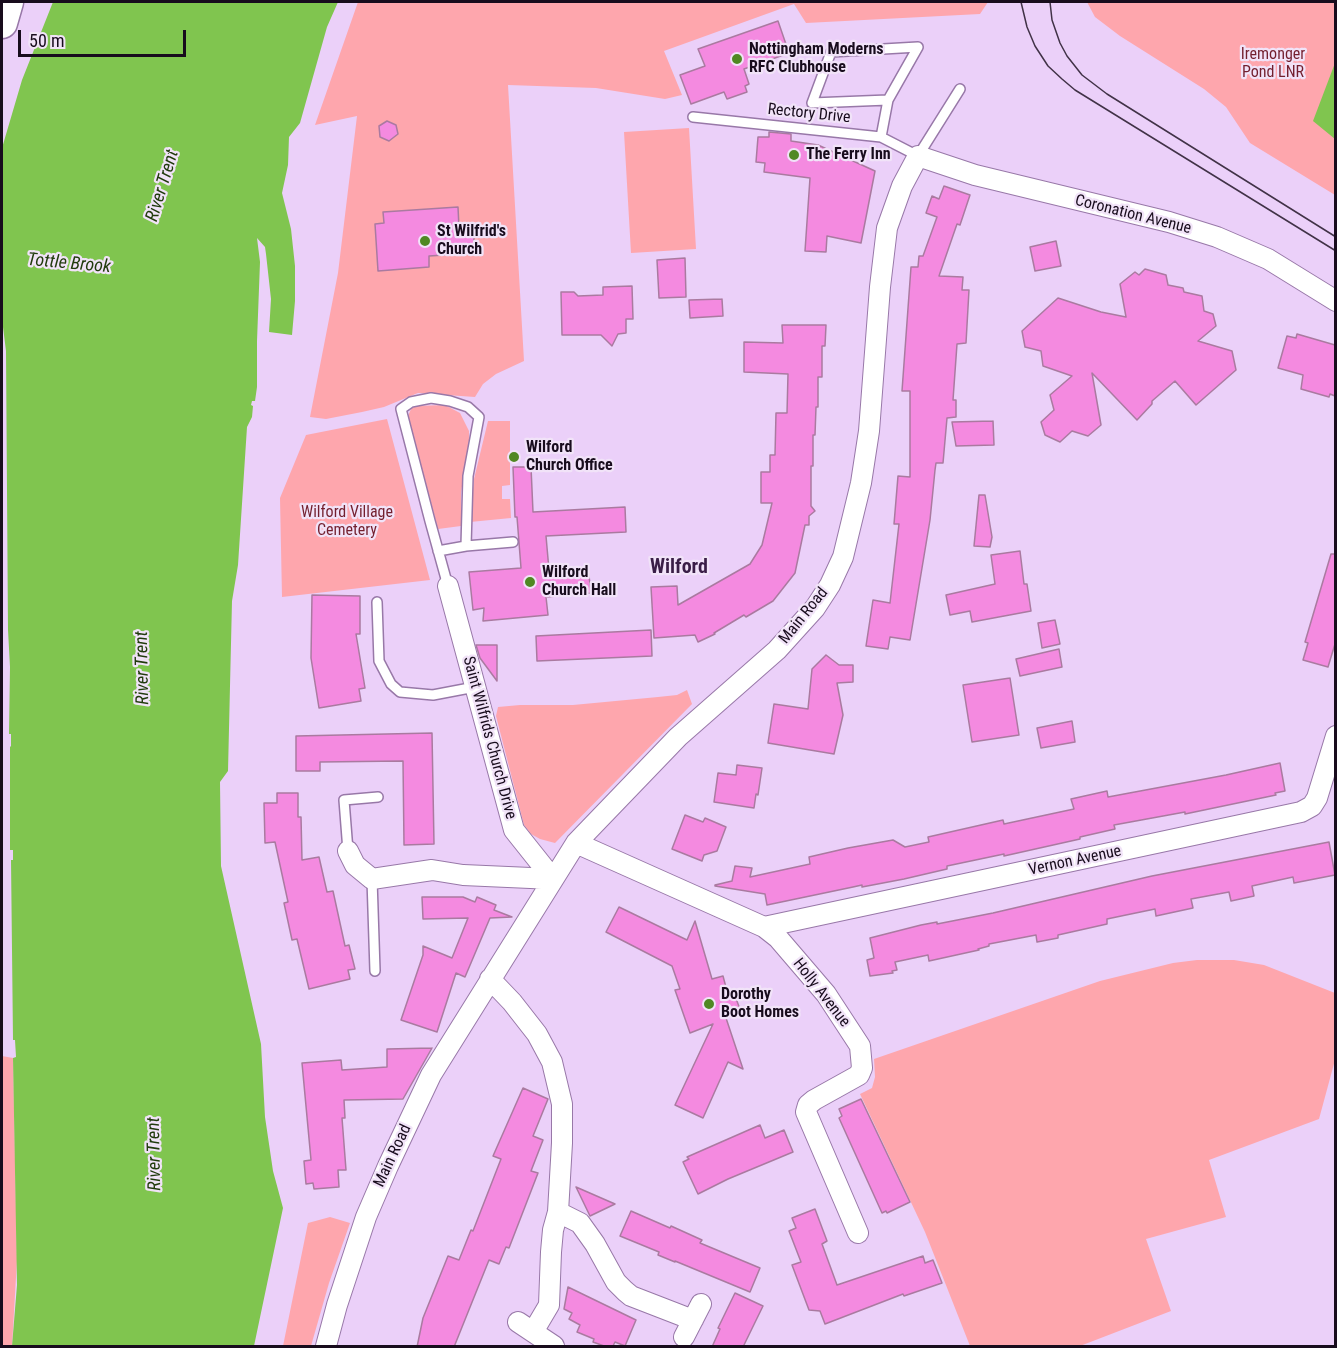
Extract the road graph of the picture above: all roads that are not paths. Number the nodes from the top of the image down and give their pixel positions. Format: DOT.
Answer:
graph roads {
  1 [pos="8,2"];
  2 [pos="2,23"];
  3 [pos="960,89"];
  4 [pos="888,100"];
  5 [pos="693,117"];
  6 [pos="880,137"];
  7 [pos="918,156"];
  8 [pos="1335,302"];
  9 [pos="513,542"];
  10 [pos="466,546"];
  11 [pos="438,551"];
  12 [pos="448,586"];
  13 [pos="377,602"];
  14 [pos="475,687"];
  15 [pos="1335,736"];
  16 [pos="378,797"];
  17 [pos="576,843"];
  18 [pos="348,851"];
  19 [pos="372,879"];
  20 [pos="553,879"];
  21 [pos="764,927"];
  22 [pos="375,971"];
  23 [pos="490,980"];
  24 [pos="558,1212"];
  25 [pos="858,1233"];
  26 [pos="693,1321"];
  27 [pos="554,1346"];
  28 [pos="326,1347"];
  1 -- 2 [label="main road"];
  3 -- 7 [label="lane"];
  4 -- 4 [label="lane"];
  4 -- 6 [label="lane"];
  5 -- 6 [label="lane, Rectory Drive"];
  6 -- 7 [label="lane, Rectory Drive"];
  7 -- 8 [label="street, Coronation Avenue"];
  7 -- 17 [label="street, Main Road"];
  9 -- 10 [label="lane"];
  10 -- 11 [label="lane"];
  10 -- 11 [label="lane"];
  11 -- 12 [label="lane"];
  12 -- 14 [label="street, Saint Wilfrids Church Drive"];
  13 -- 14 [label="lane"];
  14 -- 20 [label="street, Saint Wilfrids Church Drive"];
  15 -- 21 [label="street, Vernon Avenue"];
  16 -- 18 [label="lane"];
  17 -- 20 [label="street, Main Road"];
  17 -- 21 [label="street, Holly Avenue"];
  18 -- 19 [label="street"];
  19 -- 20 [label="street"];
  19 -- 22 [label="lane"];
  20 -- 23 [label="street, Main Road"];
  21 -- 25 [label="street, Holly Avenue"];
  23 -- 24 [label="street"];
  23 -- 28 [label="street, Main Road"];
  24 -- 26 [label="street"];
  24 -- 27 [label="street"];
}
